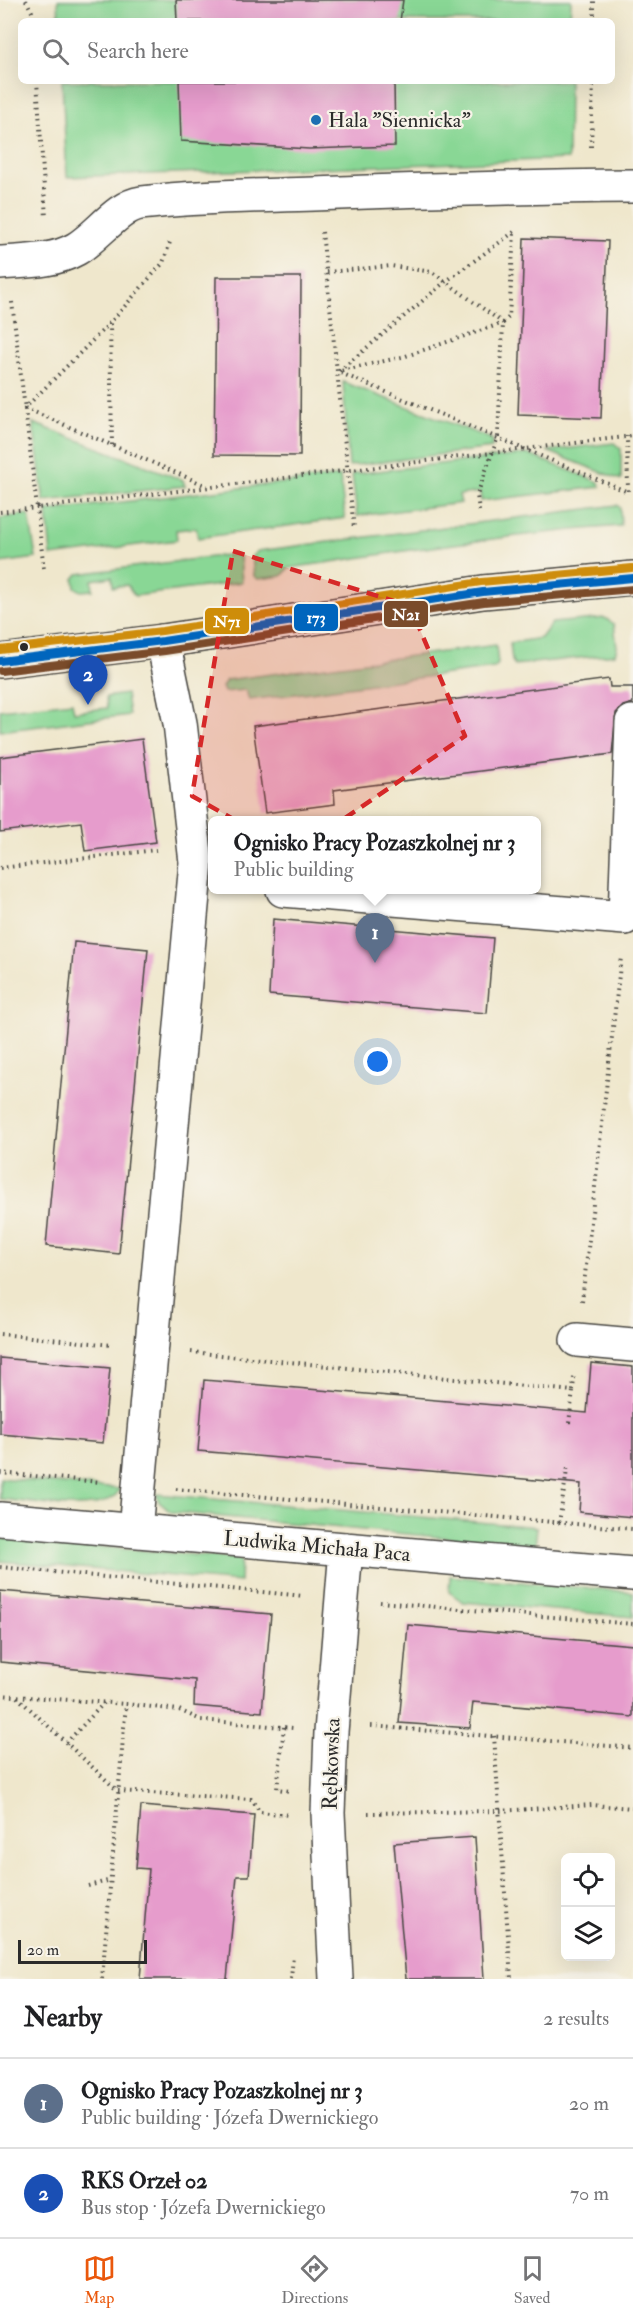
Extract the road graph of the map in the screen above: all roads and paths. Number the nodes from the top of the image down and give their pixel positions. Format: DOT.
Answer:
graph roads {
  1 [pos="26,0"];
  2 [pos="594,0"];
  3 [pos="33,18"];
  4 [pos="594,18"];
  5 [pos="37,84"];
  6 [pos="593,84"];
  7 [pos="633,186"];
  8 [pos="516,187"];
  9 [pos="591,187"];
  10 [pos="318,194"];
  11 [pos="183,199"];
  12 [pos="514,232"];
  13 [pos="47,259"];
  14 [pos="4,262"];
  15 [pos="327,272"];
  16 [pos="445,282"];
  17 [pos="110,323"];
  18 [pos="503,323"];
  19 [pos="338,372"];
  20 [pos="25,408"];
  21 [pos="627,436"];
  22 [pos="633,436"];
  23 [pos="498,437"];
  24 [pos="112,445"];
  25 [pos="530,449"];
  26 [pos="494,454"];
  27 [pos="347,471"];
  28 [pos="210,487"];
  29 [pos="37,507"];
  30 [pos="479,511"];
  31 [pos="0,512"];
  32 [pos="354,529"];
  33 [pos="44,570"];
  34 [pos="633,578"];
  35 [pos="163,641"];
  36 [pos="0,662"];
  37 [pos="633,722"];
  38 [pos="196,845"];
  39 [pos="0,868"];
  40 [pos="204,883"];
  41 [pos="332,894"];
  42 [pos="625,918"];
  43 [pos="0,1334"];
  44 [pos="577,1340"];
  45 [pos="633,1345"];
  46 [pos="151,1348"];
  47 [pos="573,1391"];
  48 [pos="569,1423"];
  49 [pos="568,1464"];
  50 [pos="0,1473"];
  51 [pos="138,1486"];
  52 [pos="0,1519"];
  53 [pos="559,1522"];
  54 [pos="633,1529"];
  55 [pos="135,1530"];
  56 [pos="346,1549"];
  57 [pos="633,1574"];
  58 [pos="16,1697"];
  59 [pos="105,1702"];
  60 [pos="126,1704"];
  61 [pos="494,1736"];
  62 [pos="66,1743"];
  63 [pos="118,1791"];
  64 [pos="633,1808"];
  65 [pos="499,1811"];
  66 [pos="328,1813"];
  67 [pos="292,1815"];
  68 [pos="111,1880"];
  69 [pos="88,1886"];
  70 [pos="333,1921"];
  71 [pos="102,1979"];
  72 [pos="314,1979"];
  73 [pos="336,1979"];
  74 [pos="511,1979"];
  1 -- 3 [label="path"];
  2 -- 4 [label="path"];
  5 -- 13 [label="path"];
  6 -- 9 [label="path"];
  7 -- 9 [label="street"];
  8 -- 9 [label="street"];
  8 -- 10 [label="street"];
  8 -- 12 [label="path"];
  10 -- 11 [label="street"];
  10 -- 15 [label="path"];
  11 -- 13 [label="street"];
  11 -- 17 [label="path"];
  12 -- 16 [label="path"];
  12 -- 18 [label="path"];
  13 -- 14 [label="street"];
  14 -- 20 [label="path"];
  15 -- 16 [label="path"];
  15 -- 19 [label="path"];
  16 -- 18 [label="path"];
  16 -- 19 [label="path"];
  17 -- 20 [label="path"];
  17 -- 24 [label="path"];
  18 -- 19 [label="path"];
  18 -- 23 [label="path"];
  19 -- 23 [label="path"];
  19 -- 27 [label="path"];
  20 -- 24 [label="path"];
  20 -- 29 [label="path"];
  21 -- 22 [label="path"];
  21 -- 25 [label="path"];
  21 -- 25 [label="path"];
  23 -- 25 [label="path"];
  23 -- 26 [label="path"];
  24 -- 28 [label="path"];
  25 -- 26 [label="path"];
  26 -- 27 [label="path"];
  26 -- 30 [label="path"];
  27 -- 28 [label="path"];
  27 -- 32 [label="path"];
  28 -- 29 [label="path"];
  29 -- 31 [label="path"];
  29 -- 33 [label="path"];
  34 -- 35 [label="street"];
  35 -- 36 [label="street"];
  35 -- 38 [label="street"];
  37 -- 42 [label="street"];
  38 -- 39 [label="path"];
  38 -- 40 [label="street"];
  40 -- 46 [label="street"];
  41 -- 42 [label="street"];
  42 -- 44 [label="path"];
  43 -- 46 [label="path"];
  44 -- 45 [label="street"];
  44 -- 47 [label="path"];
  46 -- 47 [label="path"];
  46 -- 51 [label="street"];
  47 -- 48 [label="path"];
  49 -- 53 [label="path"];
  50 -- 51 [label="path"];
  51 -- 53 [label="path"];
  51 -- 55 [label="street"];
  52 -- 55 [label="street, Ludwika Michała Paca"];
  53 -- 54 [label="path"];
  55 -- 56 [label="street, Ludwika Michała Paca"];
  56 -- 57 [label="street, Ludwika Michała Paca"];
  56 -- 66 [label="street, Rębkowska"];
  58 -- 62 [label="path"];
  59 -- 62 [label="path"];
  60 -- 63 [label="path"];
  61 -- 65 [label="path"];
  62 -- 63 [label="path"];
  63 -- 67 [label="path"];
  63 -- 68 [label="path"];
  64 -- 65 [label="path"];
  65 -- 66 [label="path"];
  65 -- 74 [label="path"];
  66 -- 70 [label="street, Rębkowska"];
  68 -- 69 [label="path"];
  68 -- 71 [label="path"];
  70 -- 72 [label="street"];
  70 -- 73 [label="street, Rębkowska"];
}
